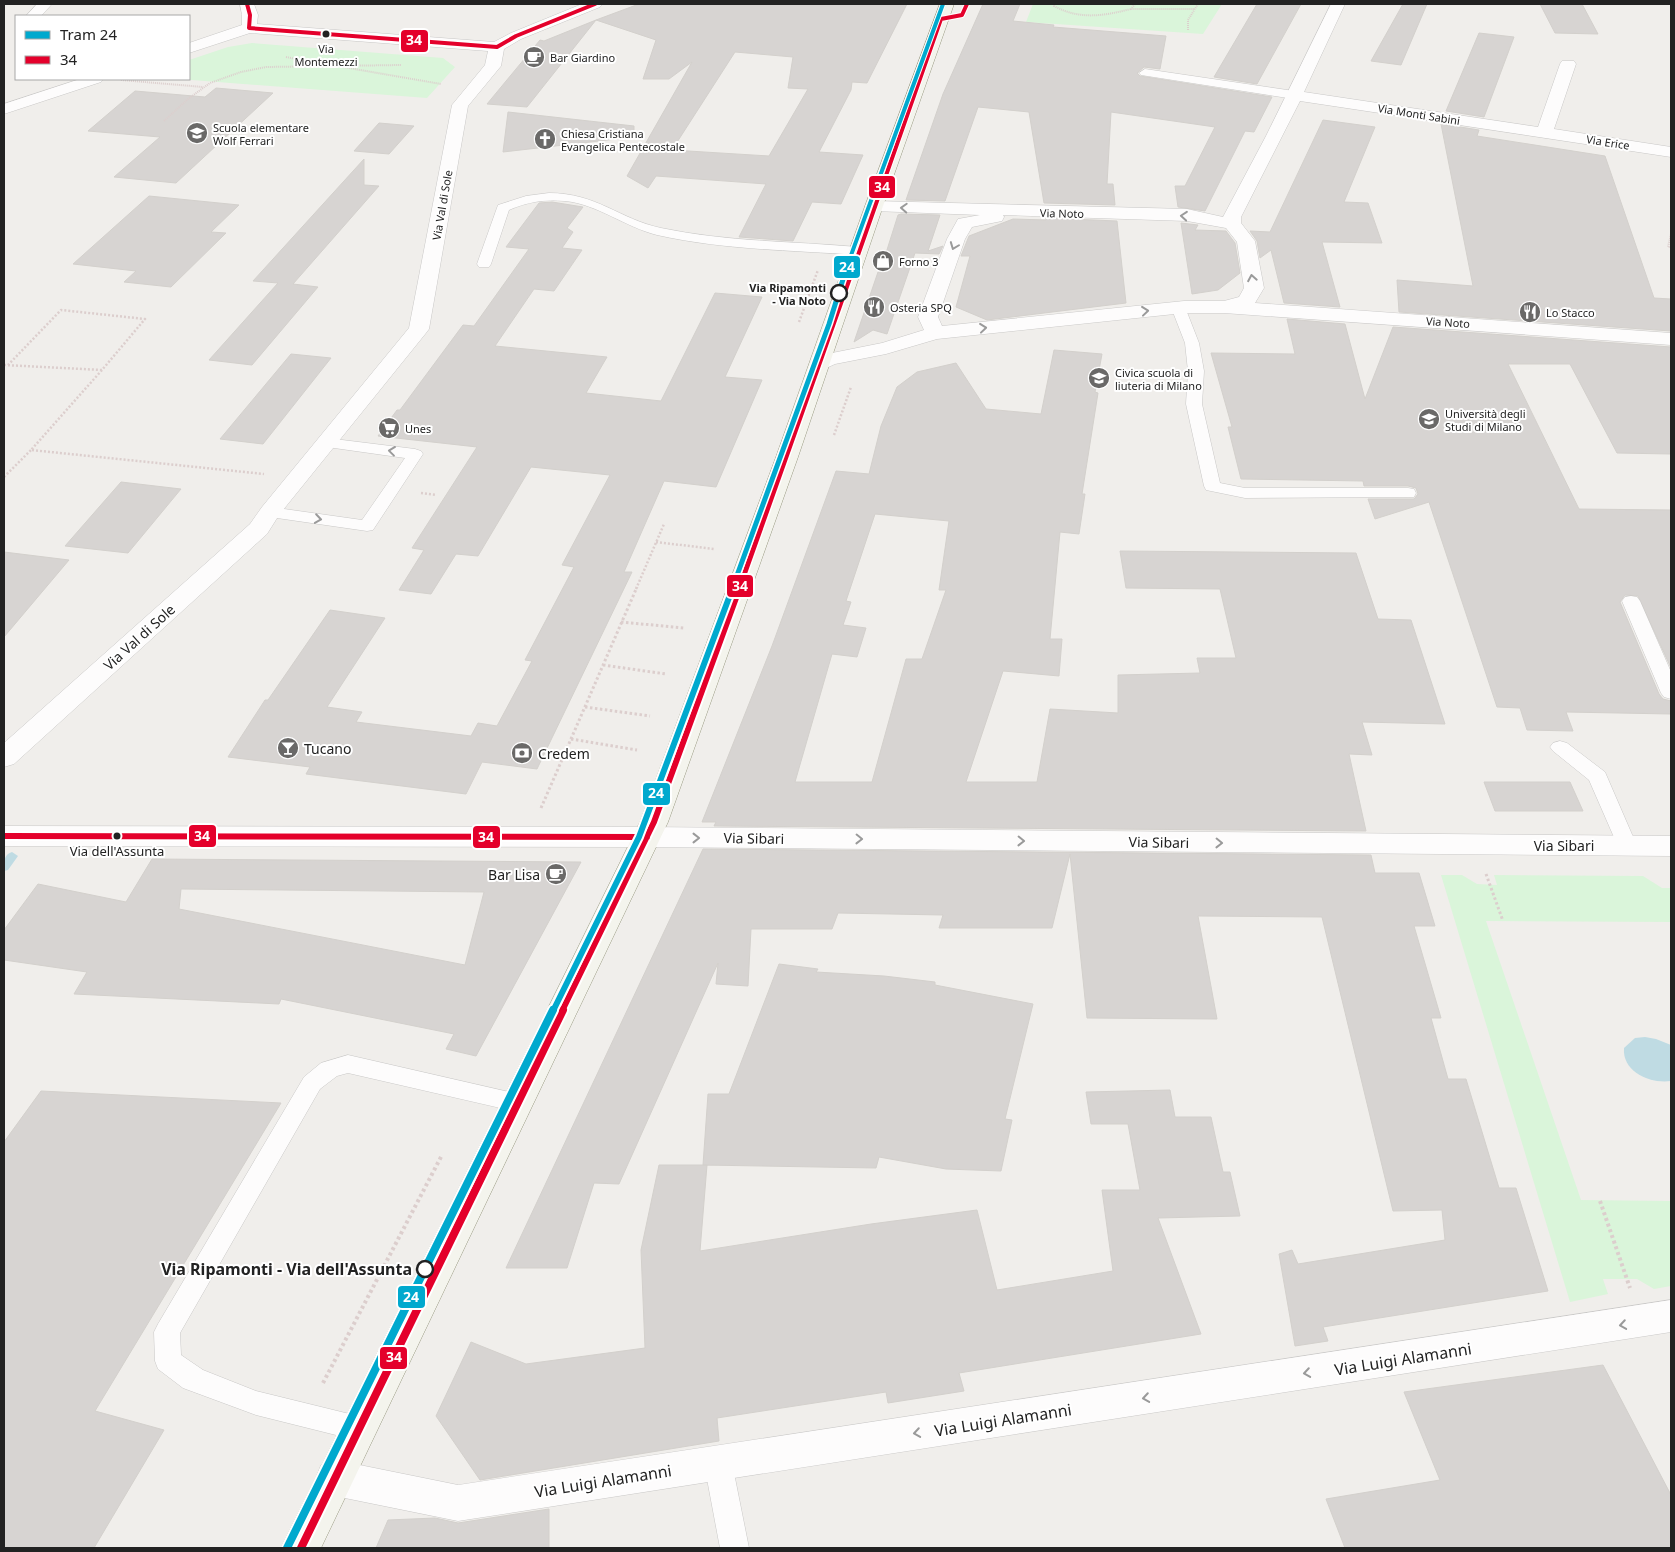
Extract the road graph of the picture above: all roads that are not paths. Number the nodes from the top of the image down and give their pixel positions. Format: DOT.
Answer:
graph roads {
  1 [pos="45,4"];
  2 [pos="247,4"];
  3 [pos="967,4"];
  4 [pos="1338,4"];
  5 [pos="589,5"];
  6 [pos="944,11"];
  7 [pos="34,15"];
  8 [pos="249,28"];
  9 [pos="497,47"];
  10 [pos="190,48"];
  11 [pos="1568,64"];
  12 [pos="1145,73"];
  13 [pos="86,80"];
  14 [pos="69,82"];
  15 [pos="1294,95"];
  16 [pos="4,109"];
  17 [pos="1544,133"];
  18 [pos="1671,152"];
  19 [pos="874,206"];
  20 [pos="1022,212"];
  21 [pos="1232,224"];
  22 [pos="858,251"];
  23 [pos="484,264"];
  24 [pos="1178,307"];
  25 [pos="1224,307"];
  26 [pos="935,333"];
  27 [pos="1671,338"];
  28 [pos="820,366"];
  29 [pos="326,443"];
  30 [pos="1408,493"];
  31 [pos="270,512"];
  32 [pos="1631,601"];
  33 [pos="1671,693"];
  34 [pos="1560,747"];
  35 [pos="4,758"];
  36 [pos="4,836"];
  37 [pos="648,837"];
  38 [pos="1627,846"];
  39 [pos="1671,846"];
  40 [pos="518,1103"];
  41 [pos="1656,1319"];
  42 [pos="360,1428"];
  43 [pos="718,1463"];
  44 [pos="336,1478"];
  45 [pos="301,1548"];
  46 [pos="735,1548"];
  1 -- 7 [label="street"];
  2 -- 8 [label="street"];
  3 -- 6 [label="street"];
  4 -- 15 [label="street"];
  5 -- 9 [label="street"];
  6 -- 19 [label="street"];
  8 -- 9 [label="street"];
  8 -- 10 [label="street"];
  9 -- 29 [label="street, Via Val di Sole"];
  11 -- 17 [label="street"];
  12 -- 15 [label="lane"];
  13 -- 14 [label="street"];
  14 -- 16 [label="street"];
  15 -- 17 [label="street, Via Monti Sabini"];
  15 -- 21 [label="street"];
  17 -- 18 [label="street, Via Erice"];
  20 -- 19 [label="street, Via Noto, one-way"];
  19 -- 22 [label="street"];
  21 -- 20 [label="street, Via Noto, one-way"];
  20 -- 26 [label="street, Via Noto, one-way"];
  25 -- 21 [label="street, Via Noto, one-way"];
  22 -- 23 [label="lane"];
  22 -- 28 [label="street"];
  24 -- 25 [label="street, Via Noto"];
  26 -- 24 [label="street, Via Noto, one-way"];
  24 -- 30 [label="lane"];
  25 -- 27 [label="street, Via Noto"];
  26 -- 28 [label="street, Via Noto"];
  28 -- 37 [label="street"];
  29 -- 31 [label="street, Via Val di Sole"];
  31 -- 29 [label="lane, one-way"];
  31 -- 35 [label="street, Via Val di Sole"];
  32 -- 33 [label="lane"];
  34 -- 38 [label="lane"];
  36 -- 37 [label="street"];
  37 -- 38 [label="street, Via Sibari, one-way"];
  37 -- 40 [label="street"];
  38 -- 39 [label="street, Via Sibari"];
  40 -- 42 [label="street"];
  40 -- 42 [label="lane"];
  41 -- 43 [label="street, Via Luigi Alamanni, one-way"];
  42 -- 44 [label="street"];
  43 -- 44 [label="street, Via Luigi Alamanni"];
  43 -- 46 [label="lane"];
  44 -- 45 [label="street"];
}
